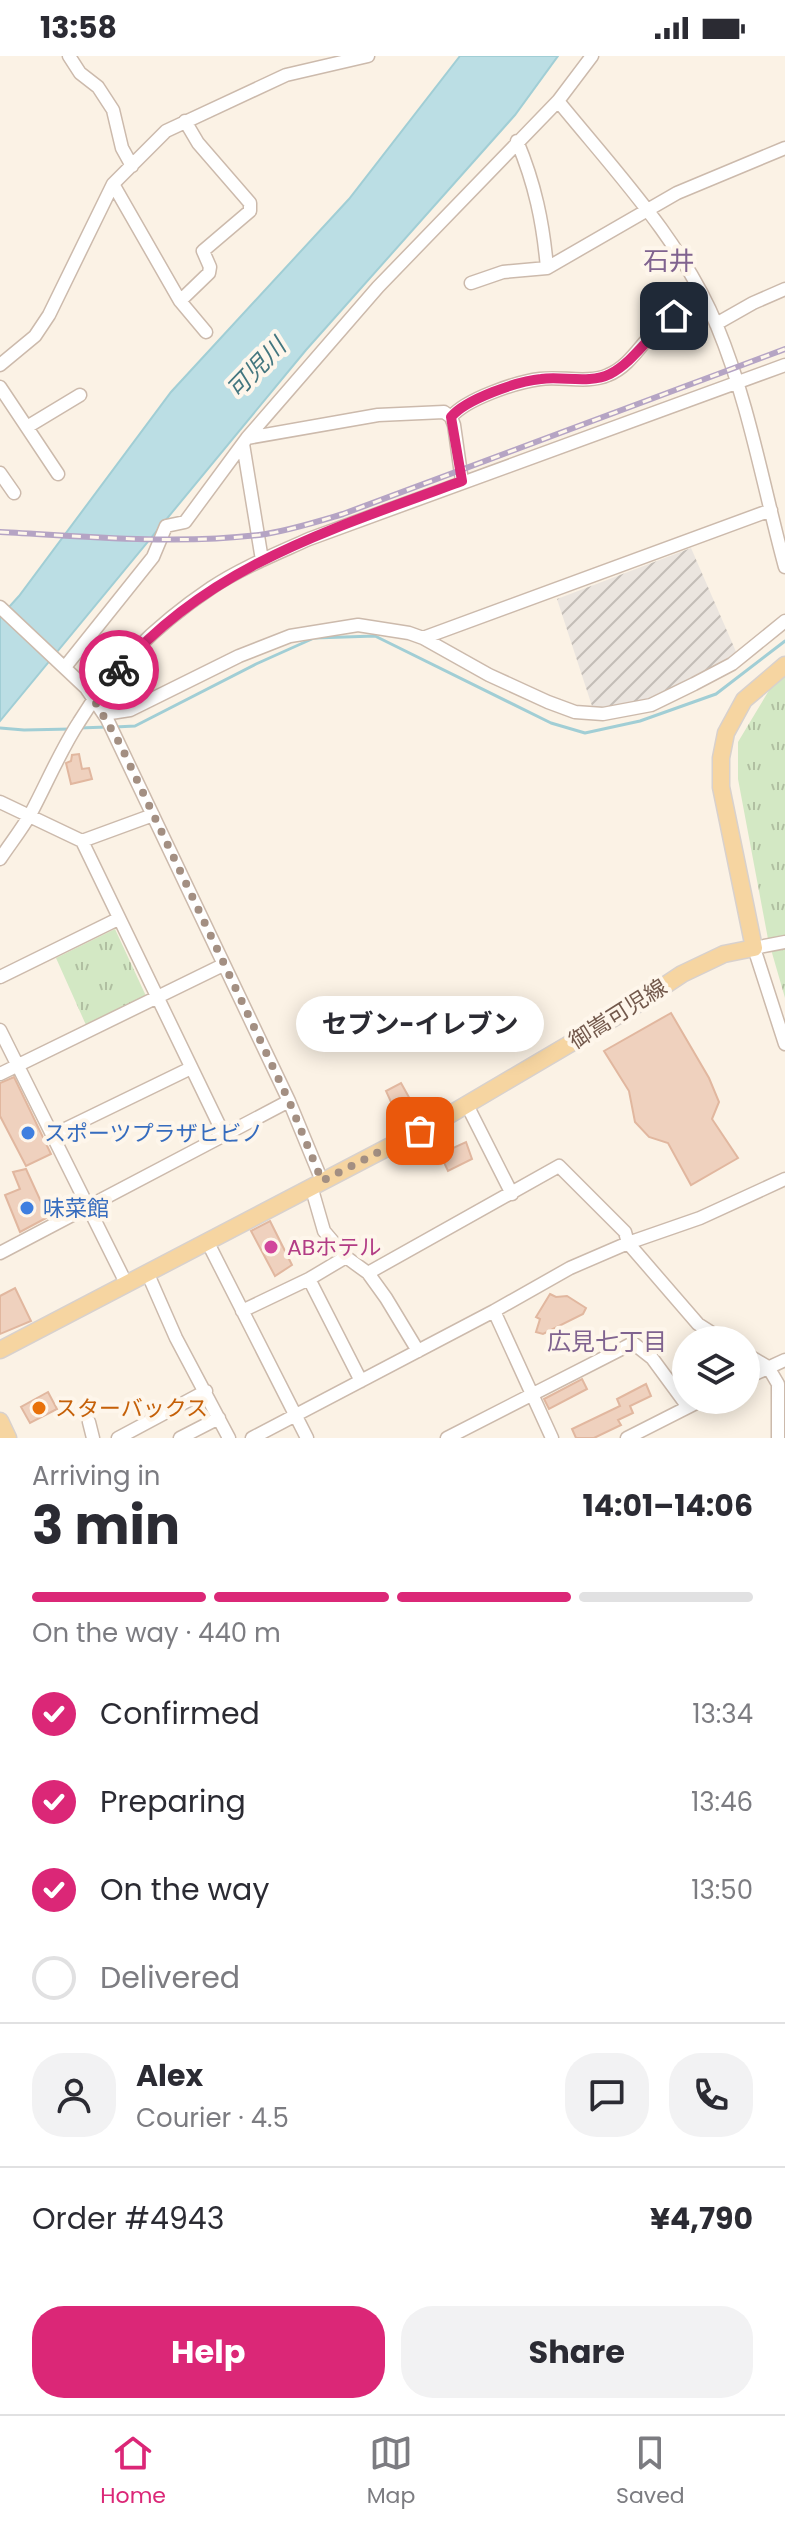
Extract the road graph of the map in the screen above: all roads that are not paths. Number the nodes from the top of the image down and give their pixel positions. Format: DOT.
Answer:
graph roads {
  1 [pos="69,56"];
  2 [pos="368,56"];
  3 [pos="592,56"];
  4 [pos="558,101"];
  5 [pos="185,121"];
  6 [pos="517,141"];
  7 [pos="785,148"];
  8 [pos="132,166"];
  9 [pos="113,184"];
  10 [pos="647,212"];
  11 [pos="547,268"];
  12 [pos="471,283"];
  13 [pos="785,289"];
  14 [pos="180,301"];
  15 [pos="706,303"];
  16 [pos="716,324"];
  17 [pos="206,332"];
  18 [pos="0,365"];
  19 [pos="785,365"];
  20 [pos="737,384"];
  21 [pos="0,387"];
  22 [pos="80,395"];
  23 [pos="451,417"];
  24 [pos="27,427"];
  25 [pos="245,441"];
  26 [pos="0,473"];
  27 [pos="58,474"];
  28 [pos="462,481"];
  29 [pos="14,493"];
  30 [pos="771,510"];
  31 [pos="262,560"];
  32 [pos="785,567"];
  33 [pos="0,607"];
  34 [pos="785,621"];
  35 [pos="423,638"];
  36 [pos="62,664"];
  37 [pos="785,665"];
  38 [pos="94,700"];
  39 [pos="105,716"];
  40 [pos="0,802"];
  41 [pos="153,815"];
  42 [pos="29,817"];
  43 [pos="82,841"];
  44 [pos="0,859"];
  45 [pos="118,919"];
  46 [pos="785,942"];
  47 [pos="754,948"];
  48 [pos="223,965"];
  49 [pos="0,977"];
  50 [pos="157,997"];
  51 [pos="0,1030"];
  52 [pos="785,1044"];
  53 [pos="19,1065"];
  54 [pos="191,1068"];
  55 [pos="0,1074"];
  56 [pos="289,1101"];
  57 [pos="467,1105"];
  58 [pos="53,1135"];
  59 [pos="224,1135"];
  60 [pos="785,1179"];
  61 [pos="316,1184"];
  62 [pos="512,1194"];
  63 [pos="88,1207"];
  64 [pos="207,1241"];
  65 [pos="628,1243"];
  66 [pos="0,1253"];
  67 [pos="346,1257"];
  68 [pos="147,1272"];
  69 [pos="368,1273"];
  70 [pos="309,1279"];
  71 [pos="127,1285"];
  72 [pos="242,1311"];
  73 [pos="494,1311"];
  74 [pos="701,1326"];
  75 [pos="0,1350"];
  76 [pos="418,1351"];
  77 [pos="785,1360"];
  78 [pos="760,1362"];
  79 [pos="768,1367"];
  80 [pos="760,1371"];
  81 [pos="361,1381"];
  82 [pos="672,1385"];
  83 [pos="206,1391"];
  84 [pos="531,1397"];
  85 [pos="674,1414"];
  86 [pos="295,1415"];
  87 [pos="219,1418"];
  88 [pos="0,1421"];
  89 [pos="89,1422"];
  90 [pos="8,1438"];
  91 [pos="93,1438"];
  92 [pos="118,1438"];
  93 [pos="180,1438"];
  94 [pos="229,1438"];
  95 [pos="252,1438"];
  96 [pos="307,1438"];
  97 [pos="447,1438"];
  98 [pos="552,1438"];
  99 [pos="627,1438"];
  100 [pos="778,1438"];
  1 -- 8 [label="street"];
  2 -- 5 [label="street"];
  3 -- 4 [label="street"];
  4 -- 6 [label="street"];
  4 -- 10 [label="street"];
  5 -- 8 [label="street"];
  5 -- 14 [label="street"];
  6 -- 11 [label="street"];
  6 -- 25 [label="street"];
  7 -- 10 [label="street"];
  8 -- 9 [label="street"];
  9 -- 14 [label="street"];
  9 -- 18 [label="street"];
  10 -- 11 [label="street"];
  10 -- 15 [label="street"];
  11 -- 12 [label="street"];
  13 -- 16 [label="street"];
  14 -- 17 [label="street"];
  15 -- 16 [label="street"];
  15 -- 23 [label="street"];
  16 -- 20 [label="street"];
  19 -- 20 [label="street"];
  20 -- 28 [label="street"];
  20 -- 30 [label="street"];
  21 -- 24 [label="street"];
  22 -- 24 [label="street"];
  23 -- 25 [label="street"];
  23 -- 28 [label="street"];
  24 -- 27 [label="street"];
  25 -- 31 [label="street"];
  25 -- 36 [label="street"];
  26 -- 29 [label="street"];
  28 -- 31 [label="street"];
  30 -- 32 [label="street"];
  30 -- 35 [label="street"];
  31 -- 38 [label="street"];
  33 -- 36 [label="street"];
  34 -- 35 [label="street"];
  35 -- 39 [label="street"];
  36 -- 38 [label="street"];
  37 -- 47 [label="main road"];
  38 -- 39 [label="street"];
  38 -- 42 [label="street"];
  39 -- 41 [label="street"];
  40 -- 42 [label="street"];
  41 -- 43 [label="street"];
  41 -- 48 [label="street"];
  42 -- 43 [label="street"];
  42 -- 44 [label="street"];
  43 -- 45 [label="street"];
  45 -- 49 [label="street"];
  45 -- 50 [label="street"];
  46 -- 47 [label="street"];
  47 -- 52 [label="street"];
  47 -- 57 [label="main road, 御嵩可児線"];
  48 -- 50 [label="street"];
  48 -- 56 [label="street"];
  50 -- 53 [label="street"];
  50 -- 54 [label="street"];
  51 -- 53 [label="street"];
  53 -- 55 [label="street"];
  53 -- 58 [label="street"];
  54 -- 58 [label="street"];
  54 -- 59 [label="street"];
  56 -- 59 [label="street"];
  56 -- 61 [label="street"];
  57 -- 61 [label="main road, 御嵩可児線"];
  57 -- 62 [label="street"];
  58 -- 63 [label="street"];
  59 -- 63 [label="street"];
  60 -- 65 [label="street"];
  61 -- 64 [label="main road, 御嵩可児線"];
  61 -- 67 [label="street"];
  62 -- 65 [label="street"];
  62 -- 69 [label="street"];
  63 -- 66 [label="street"];
  63 -- 71 [label="street"];
  64 -- 68 [label="main road, 御嵩可児線"];
  64 -- 72 [label="street"];
  65 -- 73 [label="street"];
  65 -- 74 [label="street"];
  67 -- 69 [label="street"];
  67 -- 70 [label="street"];
  68 -- 71 [label="main road, 御嵩可児線"];
  68 -- 83 [label="street"];
  69 -- 76 [label="street"];
  70 -- 72 [label="street"];
  70 -- 81 [label="street"];
  71 -- 75 [label="main road, 御嵩可児線"];
  72 -- 86 [label="street"];
  73 -- 76 [label="street"];
  73 -- 84 [label="street"];
  76 -- 81 [label="street"];
  77 -- 79 [label="street"];
  78 -- 79 [label="street"];
  79 -- 80 [label="street"];
  79 -- 100 [label="street"];
  81 -- 86 [label="street"];
  82 -- 84 [label="street"];
  83 -- 87 [label="street"];
  83 -- 92 [label="street"];
  84 -- 97 [label="street"];
  84 -- 98 [label="street"];
  85 -- 99 [label="street"];
  86 -- 95 [label="street"];
  86 -- 96 [label="street"];
  87 -- 93 [label="street"];
  87 -- 94 [label="street"];
  88 -- 90 [label="main road"];
  89 -- 91 [label="street"];
}
